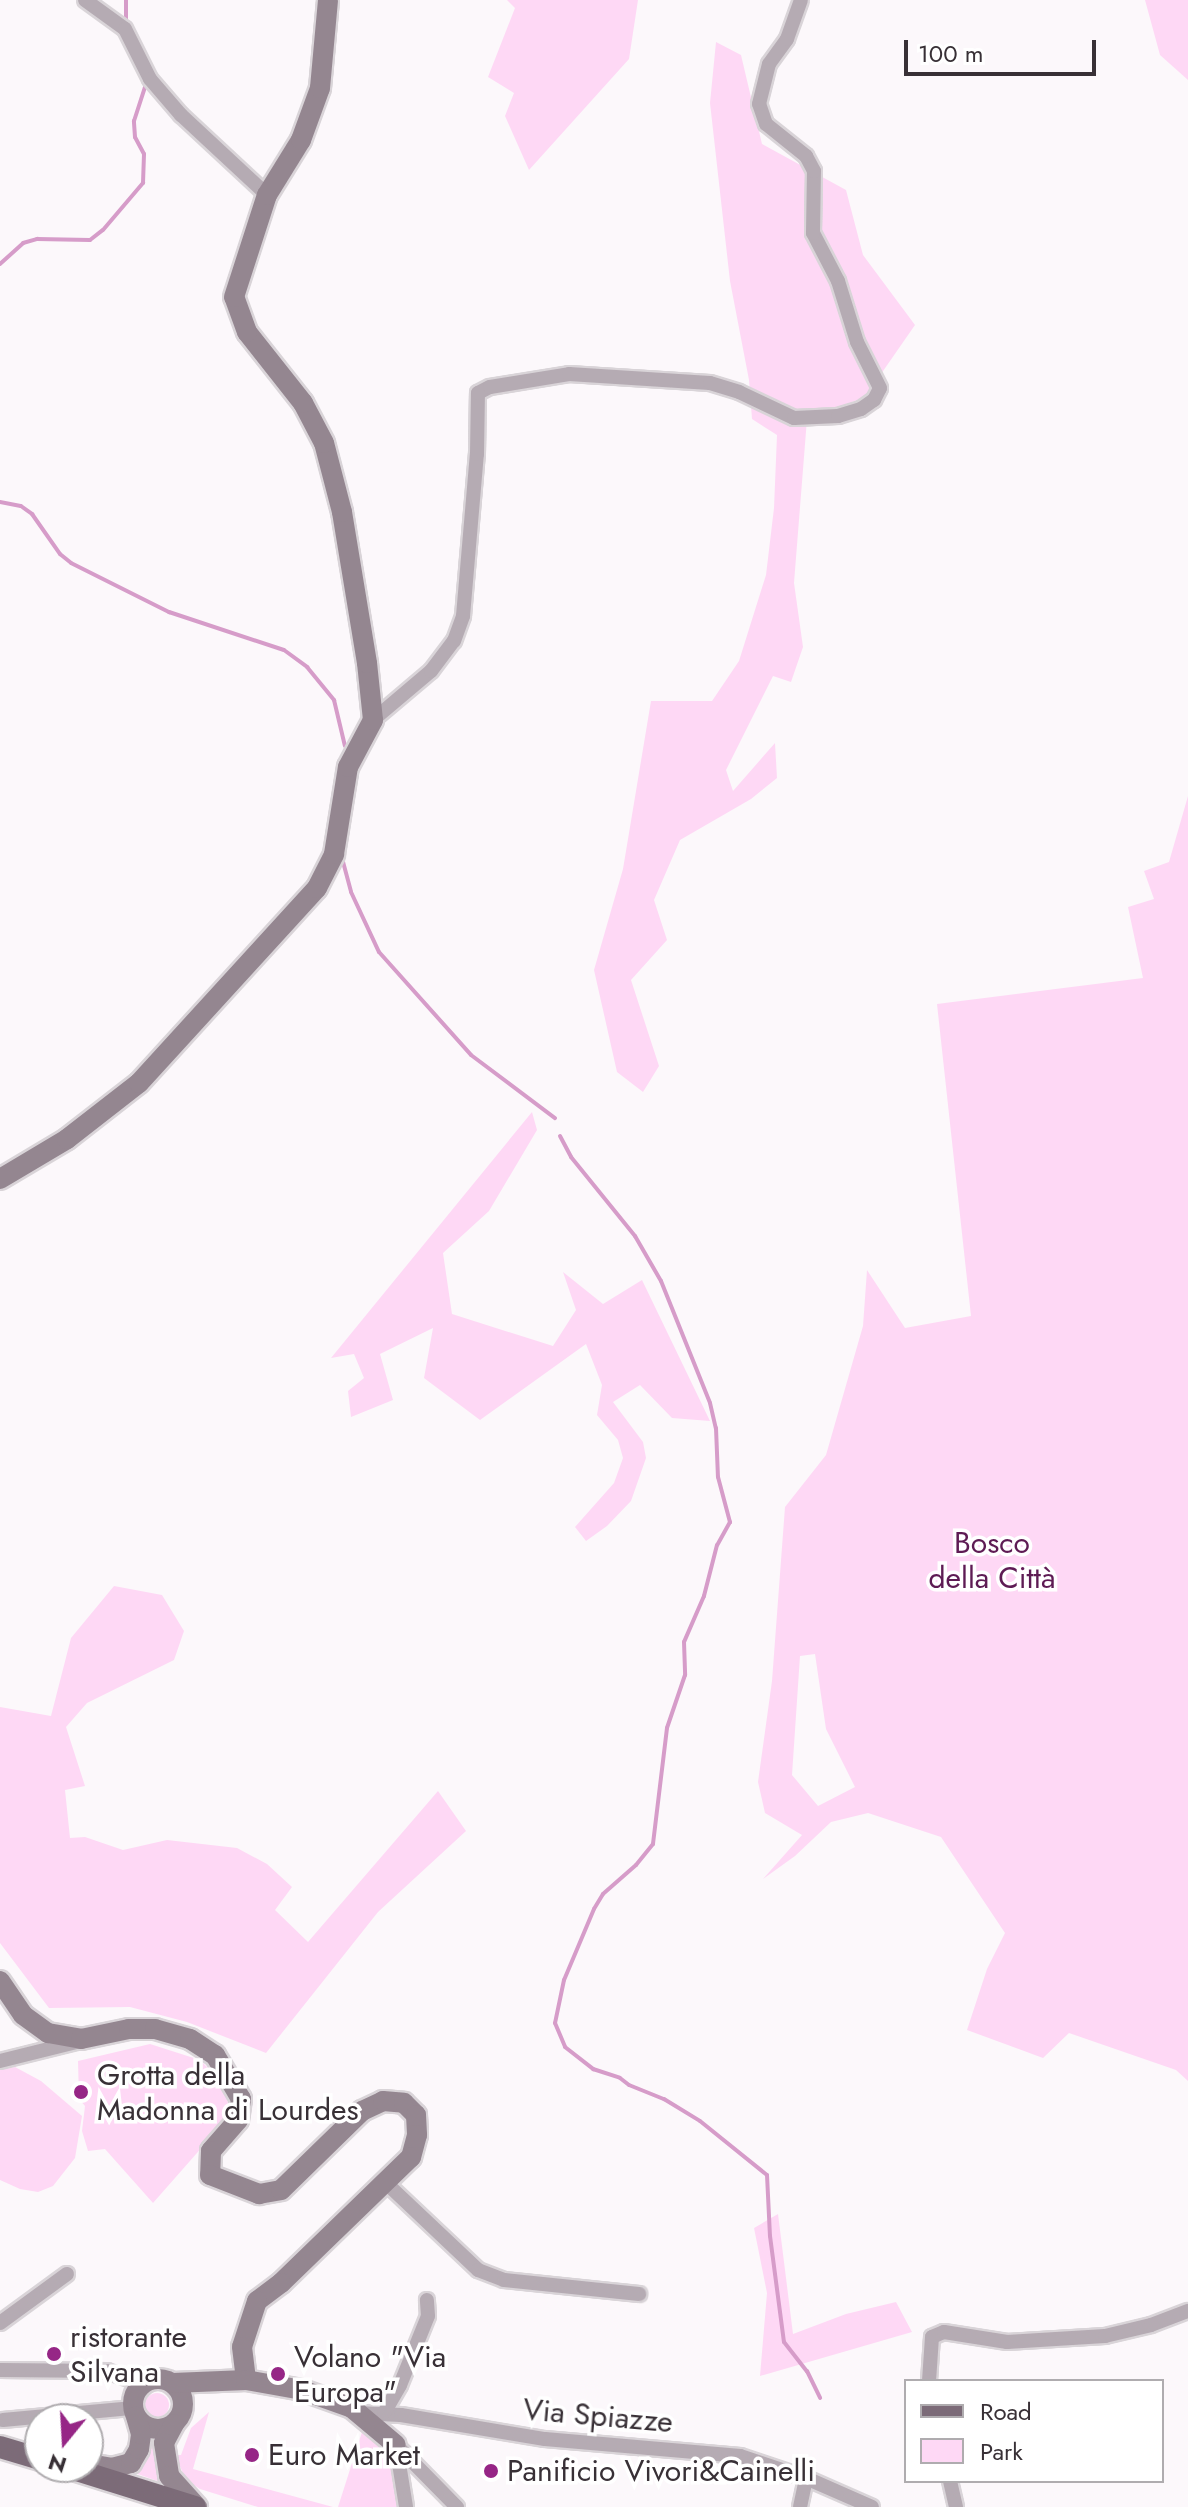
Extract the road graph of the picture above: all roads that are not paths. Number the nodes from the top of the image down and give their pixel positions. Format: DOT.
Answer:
graph roads {
  1 [pos="85,0"];
  2 [pos="328,0"];
  3 [pos="801,0"];
  4 [pos="267,195"];
  5 [pos="373,720"];
  6 [pos="0,1179"];
  7 [pos="0,1981"];
  8 [pos="100,2037"];
  9 [pos="0,2061"];
  10 [pos="385,2182"];
  11 [pos="67,2274"];
  12 [pos="639,2294"];
  13 [pos="427,2300"];
  14 [pos="1188,2311"];
  15 [pos="0,2323"];
  16 [pos="0,2370"];
  17 [pos="929,2379"];
  18 [pos="222,2380"];
  19 [pos="246,2380"];
  20 [pos="173,2383"];
  21 [pos="143,2384"];
  22 [pos="135,2413"];
  23 [pos="357,2413"];
  24 [pos="384,2413"];
  25 [pos="178,2415"];
  26 [pos="3,2420"];
  27 [pos="396,2445"];
  28 [pos="0,2447"];
  29 [pos="24,2454"];
  30 [pos="104,2467"];
  31 [pos="104,2478"];
  32 [pos="806,2478"];
  33 [pos="950,2483"];
  34 [pos="196,2507"];
  35 [pos="406,2507"];
  36 [pos="457,2507"];
  37 [pos="800,2507"];
  38 [pos="872,2507"];
  39 [pos="956,2507"];
  1 -- 4 [label="street"];
  2 -- 4 [label="street"];
  3 -- 5 [label="street"];
  4 -- 5 [label="street"];
  5 -- 6 [label="street"];
  7 -- 8 [label="street"];
  8 -- 9 [label="street"];
  8 -- 10 [label="street"];
  10 -- 12 [label="street"];
  10 -- 19 [label="street"];
  11 -- 15 [label="street"];
  13 -- 24 [label="street"];
  14 -- 17 [label="street"];
  16 -- 21 [label="street"];
  18 -- 19 [label="street"];
  18 -- 20 [label="street"];
  18 -- 25 [label="street"];
  19 -- 23 [label="street"];
  20 -- 21 [label="street"];
  20 -- 25 [label="street"];
  21 -- 22 [label="street"];
  22 -- 25 [label="street"];
  22 -- 26 [label="street"];
  22 -- 30 [label="street"];
  23 -- 24 [label="street, Via Spiazze"];
  23 -- 27 [label="street"];
  24 -- 32 [label="street, Via Spiazze"];
  25 -- 34 [label="street"];
  27 -- 35 [label="street"];
  27 -- 36 [label="street"];
  28 -- 29 [label="main road"];
  31 -- 34 [label="main road"];
  32 -- 37 [label="street"];
  32 -- 38 [label="street, Via Spiazze"];
  33 -- 39 [label="street"];
}
